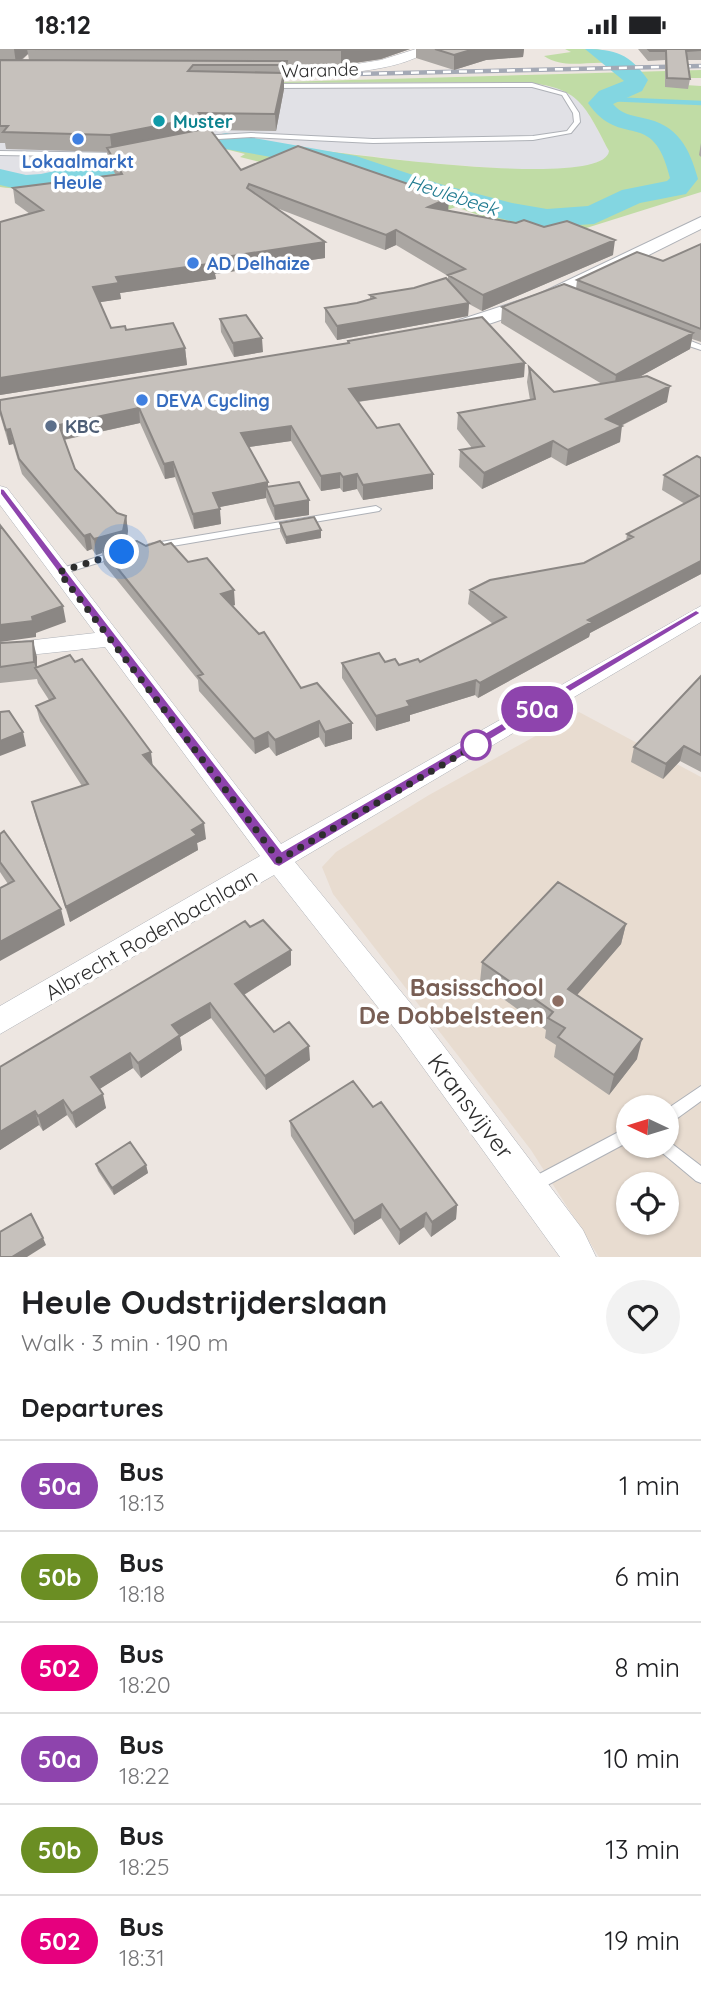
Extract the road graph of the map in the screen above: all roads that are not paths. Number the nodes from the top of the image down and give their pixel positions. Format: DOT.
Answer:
graph roads {
  1 [pos="426,49"];
  2 [pos="247,72"];
  3 [pos="260,85"];
  4 [pos="188,141"];
  5 [pos="135,152"];
  6 [pos="0,153"];
  7 [pos="701,222"];
  8 [pos="433,334"];
  9 [pos="675,338"];
  10 [pos="701,348"];
  11 [pos="0,492"];
  12 [pos="376,509"];
  13 [pos="136,549"];
  14 [pos="122,552"];
  15 [pos="59,572"];
  16 [pos="701,613"];
  17 [pos="108,639"];
  18 [pos="0,651"];
  19 [pos="279,860"];
  20 [pos="0,1021"];
  21 [pos="701,1093"];
  22 [pos="679,1109"];
  23 [pos="616,1140"];
  24 [pos="679,1158"];
  25 [pos="701,1176"];
  26 [pos="531,1186"];
  27 [pos="578,1257"];
  1 -- 2 [label="street, Warande"];
  3 -- 4 [label="lane"];
  5 -- 6 [label="lane"];
  7 -- 8 [label="street"];
  9 -- 10 [label="lane"];
  11 -- 15 [label="street"];
  12 -- 13 [label="lane"];
  14 -- 15 [label="lane"];
  15 -- 17 [label="street"];
  16 -- 19 [label="street, Albrecht Rodenbachlaan"];
  17 -- 18 [label="street"];
  17 -- 19 [label="street"];
  19 -- 20 [label="street, Albrecht Rodenbachlaan"];
  19 -- 26 [label="street, Kransvijver"];
  21 -- 22 [label="lane"];
  23 -- 26 [label="lane"];
  24 -- 25 [label="lane"];
  26 -- 27 [label="street, Kransvijver"];
}
